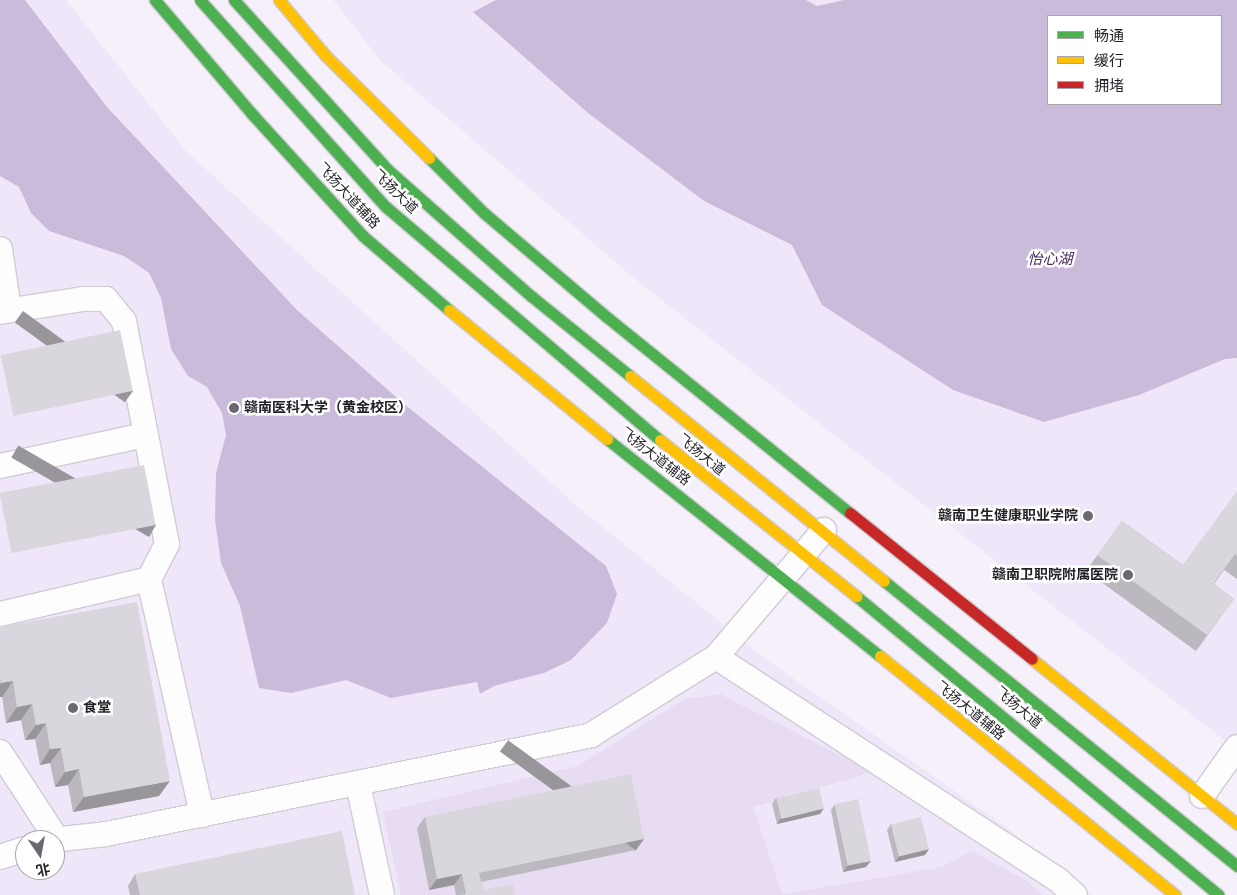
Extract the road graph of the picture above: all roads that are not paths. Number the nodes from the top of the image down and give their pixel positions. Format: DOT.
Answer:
graph roads {
  1 [pos="156,0"];
  2 [pos="200,0"];
  3 [pos="234,0"];
  4 [pos="280,0"];
  5 [pos="388,170"];
  6 [pos="431,190"];
  7 [pos="449,197"];
  8 [pos="484,213"];
  9 [pos="0,249"];
  10 [pos="5,311"];
  11 [pos="608,318"];
  12 [pos="636,358"];
  13 [pos="511,363"];
  14 [pos="549,374"];
  15 [pos="647,374"];
  16 [pos="568,380"];
  17 [pos="597,389"];
  18 [pos="670,406"];
  19 [pos="144,435"];
  20 [pos="0,466"];
  21 [pos="824,530"];
  22 [pos="802,556"];
  23 [pos="784,578"];
  24 [pos="149,579"];
  25 [pos="0,614"];
  26 [pos="716,657"];
  27 [pos="956,676"];
  28 [pos="1028,696"];
  29 [pos="1063,710"];
  30 [pos="982,716"];
  31 [pos="1081,716"];
  32 [pos="993,731"];
  33 [pos="1124,732"];
  34 [pos="1237,747"];
  35 [pos="0,752"];
  36 [pos="1019,771"];
  37 [pos="358,784"];
  38 [pos="1202,796"];
  39 [pos="202,815"];
  40 [pos="1237,824"];
  41 [pos="48,830"];
  42 [pos="65,838"];
  43 [pos="15,852"];
  44 [pos="0,857"];
  45 [pos="1237,866"];
  46 [pos="1148,873"];
  47 [pos="382,895"];
  48 [pos="1074,895"];
  49 [pos="1175,895"];
  50 [pos="1218,895"];
  1 -- 13 [label="street, 飞扬大道辅路"];
  2 -- 17 [label="street, 飞扬大道"];
  3 -- 5 [label="street, 飞扬大道"];
  4 -- 8 [label="street"];
  5 -- 6 [label="street"];
  5 -- 18 [label="street, 飞扬大道"];
  7 -- 8 [label="street"];
  8 -- 11 [label="street"];
  9 -- 10 [label="street"];
  10 -- 19 [label="street"];
  11 -- 12 [label="street"];
  11 -- 33 [label="street"];
  13 -- 14 [label="street"];
  13 -- 23 [label="street, 飞扬大道辅路"];
  15 -- 18 [label="street"];
  16 -- 17 [label="street"];
  17 -- 22 [label="street, 飞扬大道"];
  18 -- 21 [label="street, 飞扬大道"];
  19 -- 20 [label="street"];
  19 -- 24 [label="street"];
  21 -- 22 [label="street"];
  21 -- 28 [label="street, 飞扬大道"];
  22 -- 23 [label="street"];
  22 -- 27 [label="street, 飞扬大道"];
  23 -- 26 [label="street"];
  23 -- 36 [label="street, 飞扬大道辅路"];
  24 -- 25 [label="street"];
  24 -- 39 [label="street"];
  26 -- 37 [label="street"];
  26 -- 48 [label="street"];
  27 -- 30 [label="street"];
  27 -- 50 [label="street, 飞扬大道"];
  28 -- 29 [label="street"];
  28 -- 45 [label="street, 飞扬大道"];
  31 -- 33 [label="street"];
  32 -- 36 [label="street"];
  33 -- 38 [label="street"];
  34 -- 38 [label="street"];
  35 -- 41 [label="street"];
  36 -- 46 [label="street, 飞扬大道辅路"];
  37 -- 39 [label="street"];
  37 -- 47 [label="street"];
  38 -- 40 [label="street"];
  39 -- 42 [label="street"];
  43 -- 44 [label="street"];
  46 -- 49 [label="street, 飞扬大道辅路"];
  46 -- 50 [label="street"];
}
